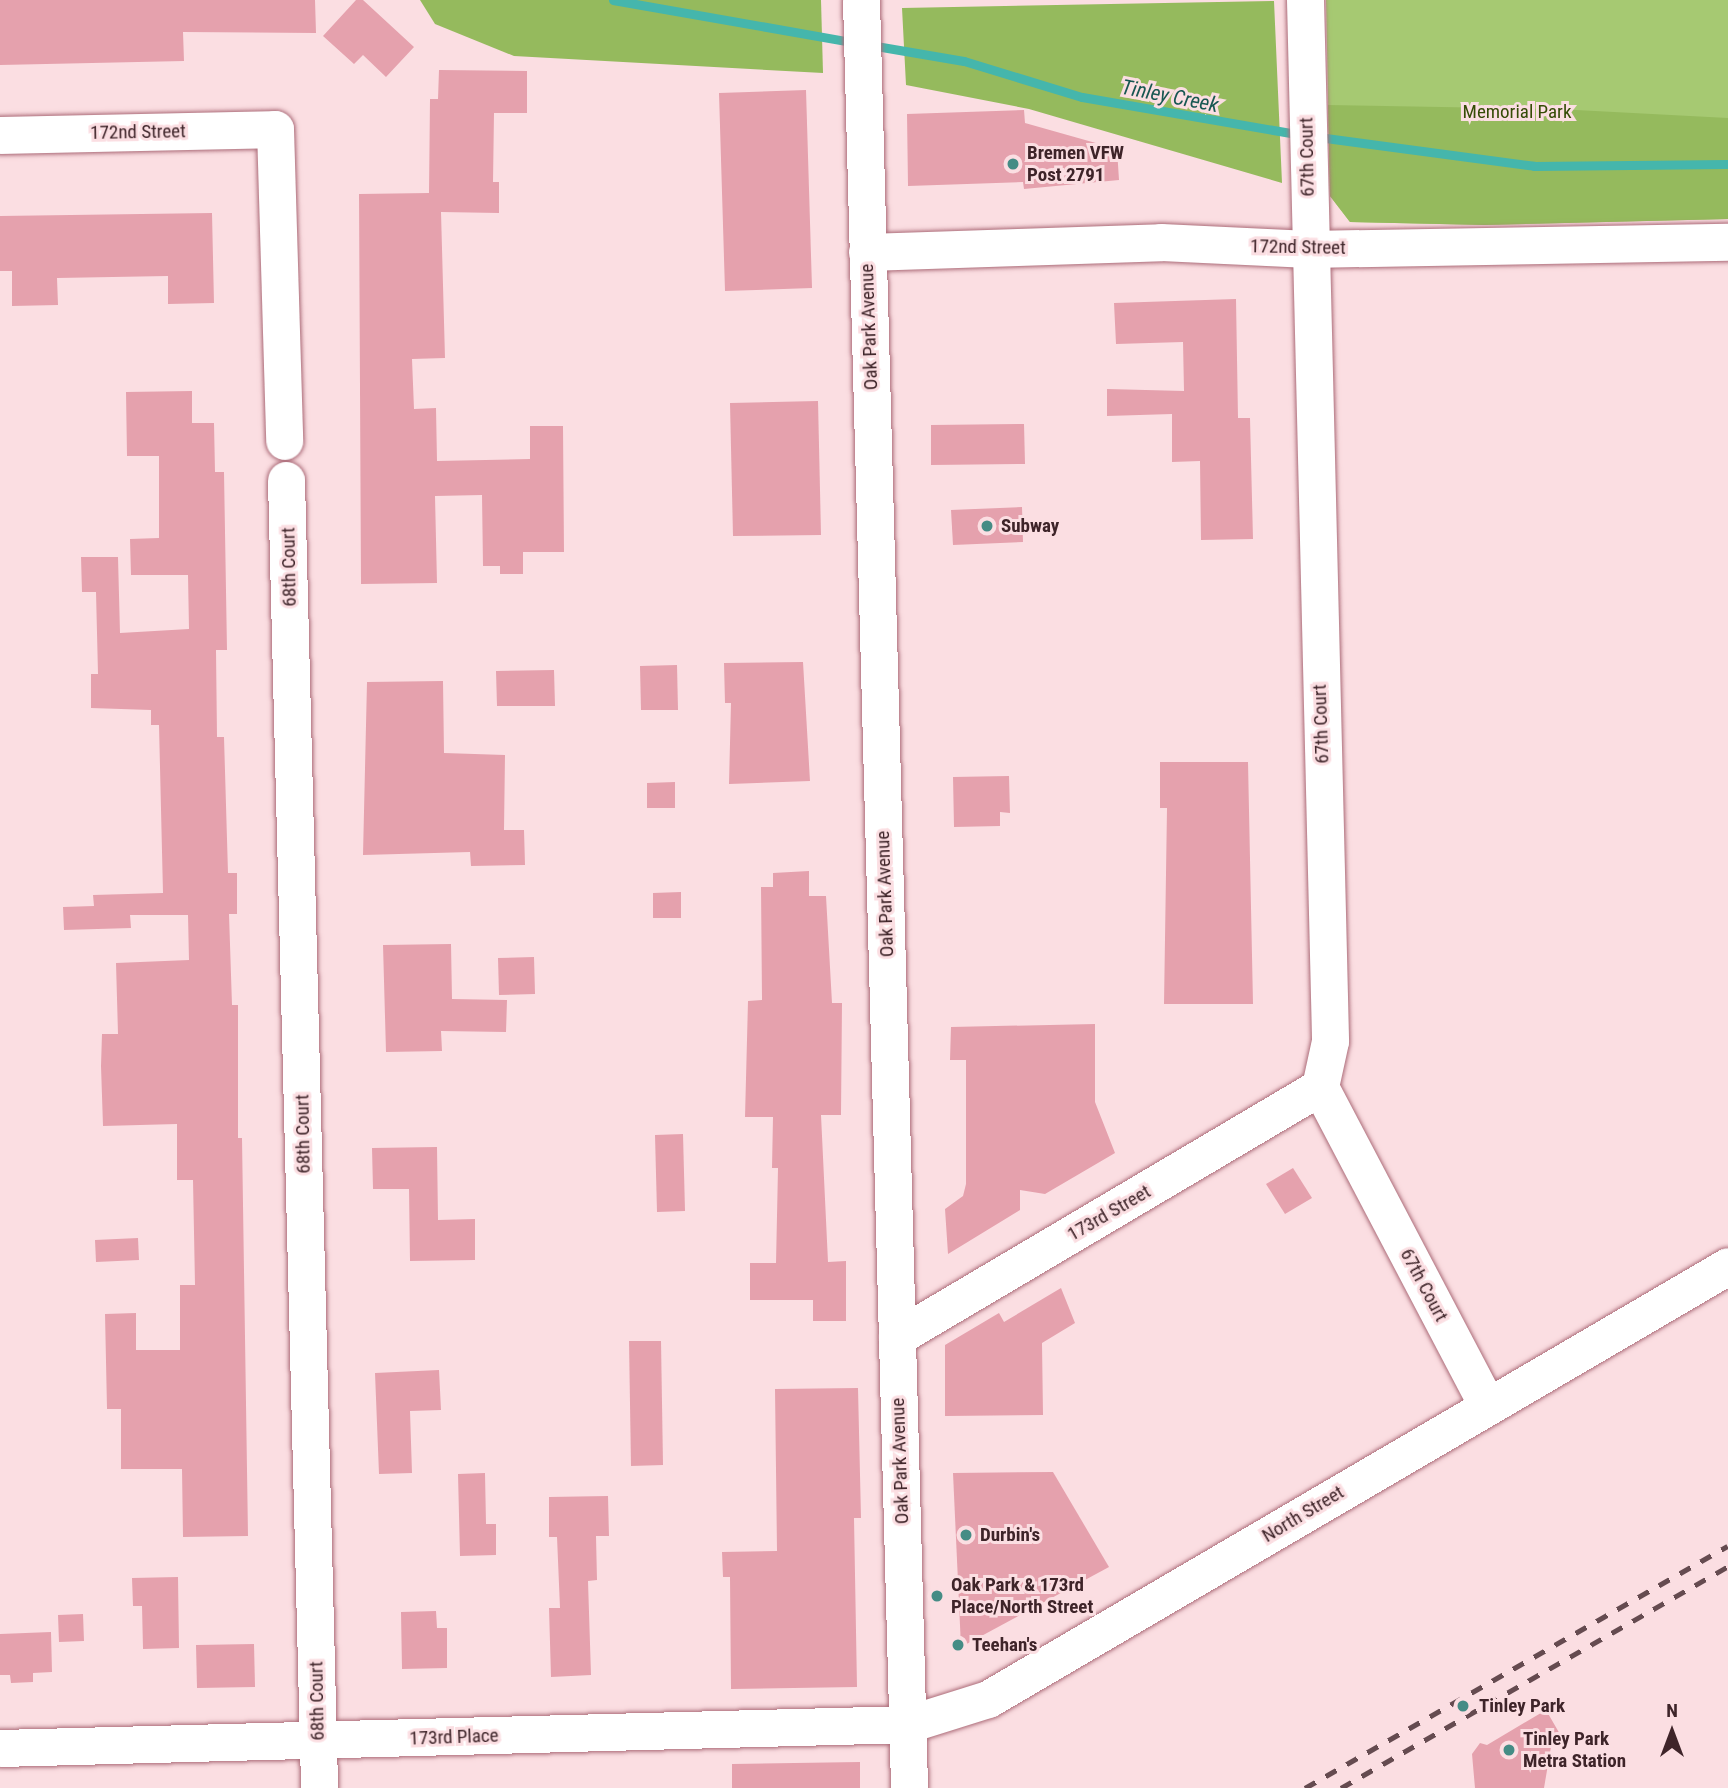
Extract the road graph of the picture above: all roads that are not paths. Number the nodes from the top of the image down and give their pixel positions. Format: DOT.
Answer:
graph roads {
  1 [pos="1305,0"];
  2 [pos="861,10"];
  3 [pos="0,135"];
  4 [pos="1728,242"];
  5 [pos="1309,249"];
  6 [pos="867,252"];
  7 [pos="284,441"];
  8 [pos="286,480"];
  9 [pos="1320,1087"];
  10 [pos="1728,1266"];
  11 [pos="897,1337"];
  12 [pos="1487,1405"];
  13 [pos="908,1724"];
  14 [pos="318,1740"];
  15 [pos="0,1748"];
  16 [pos="319,1788"];
  17 [pos="909,1788"];
  1 -- 5 [label="street, 67th Court"];
  2 -- 6 [label="street, Oak Park Avenue"];
  3 -- 7 [label="street, 172nd Street"];
  4 -- 5 [label="street, 172nd Street"];
  5 -- 6 [label="street, 172nd Street"];
  5 -- 9 [label="street, 67th Court"];
  6 -- 11 [label="street, Oak Park Avenue"];
  8 -- 14 [label="street, 68th Court"];
  9 -- 11 [label="street, 173rd Street"];
  9 -- 12 [label="street, 67th Court"];
  10 -- 12 [label="street, North Street"];
  11 -- 13 [label="street, Oak Park Avenue"];
  12 -- 13 [label="street, North Street"];
  13 -- 14 [label="street, 173rd Place"];
  13 -- 17 [label="street, Oak Park Avenue"];
  14 -- 15 [label="street, 173rd Place"];
  14 -- 16 [label="street, 68th Court"];
}
